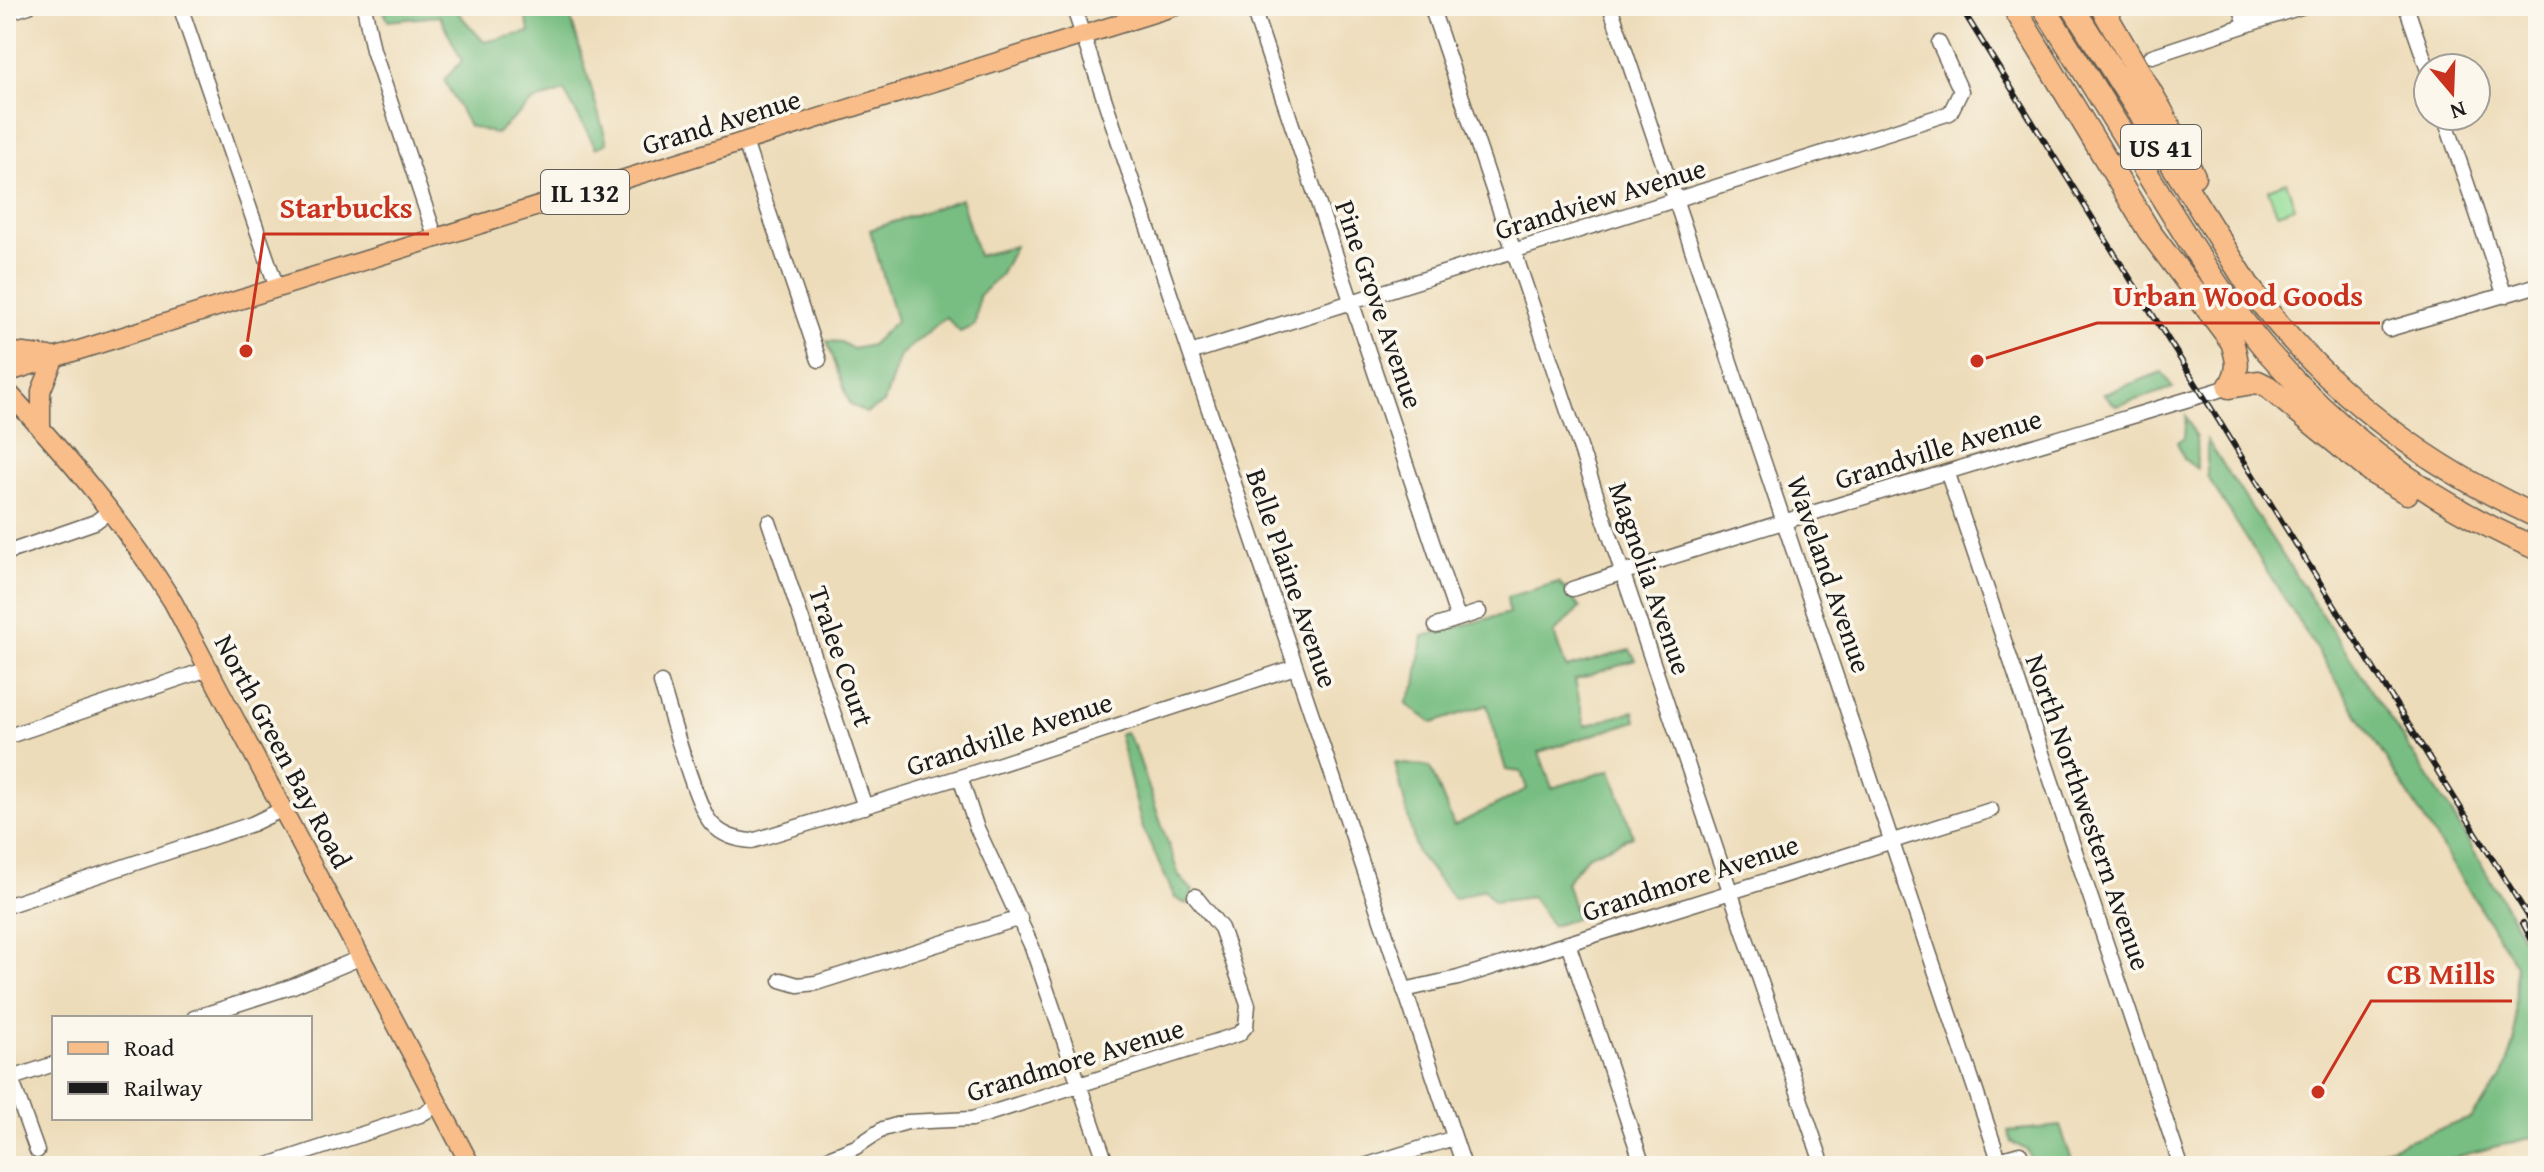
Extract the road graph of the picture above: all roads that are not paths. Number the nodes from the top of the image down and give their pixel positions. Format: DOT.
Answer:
graph roads {
  1 [pos="29,6"];
  2 [pos="180,6"];
  3 [pos="364,6"];
  4 [pos="1073,6"];
  5 [pos="1176,6"];
  6 [pos="1252,6"];
  7 [pos="1431,6"];
  8 [pos="1610,6"];
  9 [pos="2043,6"];
  10 [pos="2072,6"];
  11 [pos="2101,6"];
  12 [pos="2240,6"];
  13 [pos="2304,6"];
  14 [pos="2406,6"];
  15 [pos="13,11"];
  16 [pos="2017,13"];
  17 [pos="2246,24"];
  18 [pos="1084,35"];
  19 [pos="1939,43"];
  20 [pos="2422,52"];
  21 [pos="2152,56"];
  22 [pos="2449,132"];
  23 [pos="745,142"];
  24 [pos="1675,201"];
  25 [pos="436,239"];
  26 [pos="1513,253"];
  27 [pos="2538,285"];
  28 [pos="277,288"];
  29 [pos="2250,288"];
  30 [pos="2505,296"];
  31 [pos="1353,302"];
  32 [pos="2389,329"];
  33 [pos="2266,349"];
  34 [pos="6,351"];
  35 [pos="1190,353"];
  36 [pos="55,357"];
  37 [pos="819,360"];
  38 [pos="6,373"];
  39 [pos="2229,387"];
  40 [pos="6,390"];
  41 [pos="6,409"];
  42 [pos="35,421"];
  43 [pos="1948,474"];
  44 [pos="111,510"];
  45 [pos="2538,517"];
  46 [pos="1784,520"];
  47 [pos="769,522"];
  48 [pos="2504,535"];
  49 [pos="2538,549"];
  50 [pos="6,553"];
  51 [pos="1622,572"];
  52 [pos="1572,589"];
  53 [pos="1479,612"];
  54 [pos="1458,619"];
  55 [pos="1436,626"];
  56 [pos="1295,667"];
  57 [pos="208,669"];
  58 [pos="661,683"];
  59 [pos="6,737"];
  60 [pos="960,777"];
  61 [pos="865,807"];
  62 [pos="283,809"];
  63 [pos="1991,810"];
  64 [pos="1891,841"];
  65 [pos="1730,891"];
  66 [pos="1195,896"];
  67 [pos="6,906"];
  68 [pos="1020,918"];
  69 [pos="1568,943"];
  70 [pos="362,957"];
  71 [pos="781,980"];
  72 [pos="1404,990"];
  73 [pos="200,1016"];
  74 [pos="52,1065"];
  75 [pos="9,1079"];
  76 [pos="1080,1086"];
  77 [pos="439,1104"];
  78 [pos="1454,1138"];
  79 [pos="37,1151"];
  80 [pos="2020,1154"];
  81 [pos="826,1159"];
  82 [pos="1999,1160"];
  83 [pos="265,1166"];
  84 [pos="471,1166"];
  85 [pos="1107,1166"];
  86 [pos="1364,1166"];
  87 [pos="1464,1166"];
  88 [pos="1643,1166"];
  89 [pos="1823,1166"];
  90 [pos="1978,1166"];
  91 [pos="2181,1166"];
  1 -- 15 [label="street"];
  2 -- 28 [label="street"];
  3 -- 25 [label="street"];
  4 -- 18 [label="street, Belle Plaine Avenue"];
  5 -- 18 [label="main road, Grand Avenue / IL 132"];
  6 -- 31 [label="street, Pine Grove Avenue"];
  7 -- 26 [label="street, Magnolia Avenue"];
  8 -- 24 [label="street, Waveland Avenue"];
  9 -- 33 [label="highway, US 41"];
  10 -- 29 [label="highway, US 41"];
  11 -- 29 [label="highway"];
  12 -- 17 [label="street"];
  13 -- 17 [label="street"];
  14 -- 20 [label="street"];
  16 -- 33 [label="highway"];
  16 -- 39 [label="highway"];
  17 -- 21 [label="street"];
  18 -- 23 [label="main road, Grand Avenue / IL 132"];
  18 -- 35 [label="street, Belle Plaine Avenue"];
  19 -- 24 [label="street, Grandview Avenue"];
  22 -- 30 [label="street"];
  23 -- 25 [label="main road, Grand Avenue / IL 132"];
  23 -- 37 [label="street"];
  24 -- 26 [label="street, Grandview Avenue"];
  24 -- 46 [label="street, Waveland Avenue"];
  25 -- 28 [label="main road, Grand Avenue / IL 132"];
  26 -- 31 [label="street, Grandview Avenue"];
  26 -- 51 [label="street, Magnolia Avenue"];
  27 -- 30 [label="street"];
  28 -- 36 [label="main road, Grand Avenue / IL 132"];
  29 -- 45 [label="highway, US 41"];
  30 -- 32 [label="street"];
  31 -- 35 [label="street, Grandview Avenue"];
  31 -- 54 [label="street, Pine Grove Avenue"];
  33 -- 48 [label="highway, US 41"];
  34 -- 36 [label="main road"];
  35 -- 56 [label="street, Belle Plaine Avenue"];
  36 -- 38 [label="main road, Grand Avenue / IL 132"];
  36 -- 42 [label="main road"];
  39 -- 43 [label="street, Grandville Avenue"];
  39 -- 48 [label="highway"];
  40 -- 42 [label="main road, North Green Bay Road"];
  41 -- 42 [label="main road"];
  42 -- 44 [label="main road, North Green Bay Road"];
  43 -- 46 [label="street, Grandville Avenue"];
  43 -- 91 [label="street, North Northwestern Avenue"];
  44 -- 50 [label="street"];
  44 -- 57 [label="main road, North Green Bay Road"];
  46 -- 51 [label="street, Grandville Avenue"];
  46 -- 64 [label="street, Waveland Avenue"];
  47 -- 61 [label="street, Tralee Court"];
  48 -- 49 [label="highway, US 41"];
  51 -- 52 [label="street, Grandville Avenue"];
  51 -- 65 [label="street, Magnolia Avenue"];
  53 -- 54 [label="street"];
  54 -- 55 [label="street"];
  56 -- 60 [label="street, Grandville Avenue"];
  56 -- 72 [label="street, Belle Plaine Avenue"];
  57 -- 59 [label="street"];
  57 -- 62 [label="main road, North Green Bay Road"];
  58 -- 61 [label="street, Grandville Avenue"];
  60 -- 61 [label="street, Grandville Avenue"];
  60 -- 68 [label="street"];
  62 -- 67 [label="street"];
  62 -- 70 [label="main road, North Green Bay Road"];
  63 -- 64 [label="street, Grandmore Avenue"];
  64 -- 65 [label="street, Grandmore Avenue"];
  64 -- 82 [label="street, Waveland Avenue"];
  65 -- 69 [label="street, Grandmore Avenue"];
  65 -- 89 [label="street, Magnolia Avenue"];
  66 -- 76 [label="street, Grandmore Avenue"];
  68 -- 71 [label="street"];
  68 -- 76 [label="street"];
  69 -- 72 [label="street, Grandmore Avenue"];
  69 -- 88 [label="street"];
  70 -- 73 [label="street"];
  70 -- 77 [label="main road, North Green Bay Road"];
  72 -- 78 [label="street, Belle Plaine Avenue"];
  74 -- 75 [label="street"];
  75 -- 79 [label="street"];
  76 -- 81 [label="street, Grandmore Avenue"];
  76 -- 85 [label="street"];
  77 -- 83 [label="street"];
  77 -- 84 [label="main road, North Green Bay Road"];
  78 -- 86 [label="street"];
  78 -- 87 [label="street, Belle Plaine Avenue"];
  80 -- 82 [label="street"];
  82 -- 90 [label="street"];
}
